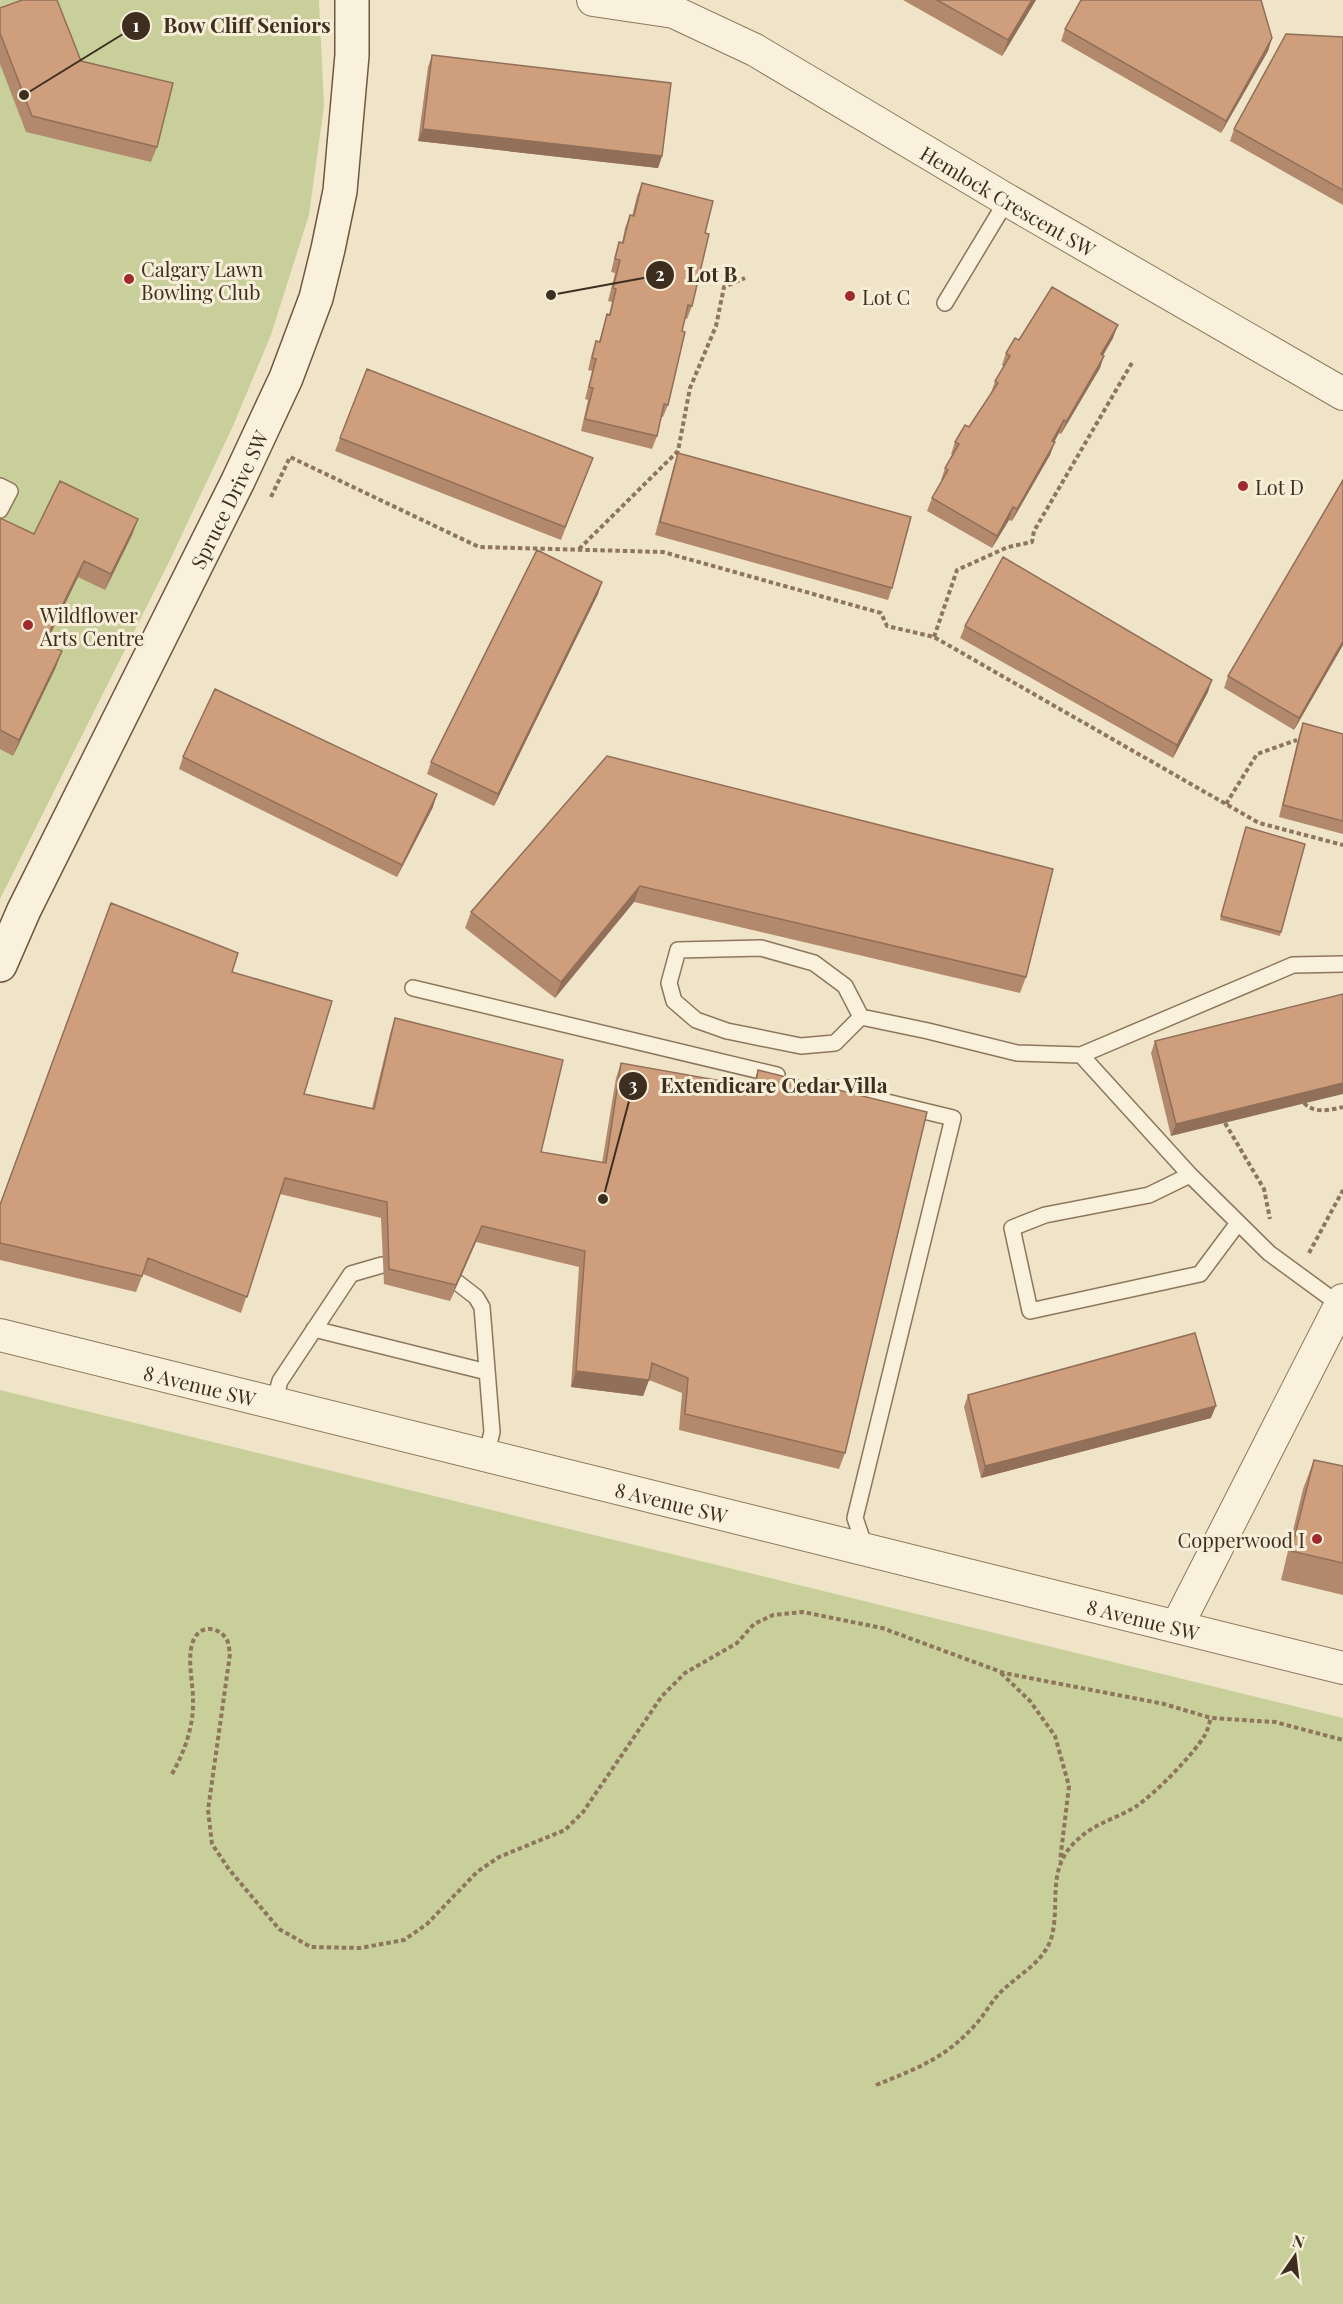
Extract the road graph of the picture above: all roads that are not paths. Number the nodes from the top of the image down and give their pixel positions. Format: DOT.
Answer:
graph roads {
  1 [pos="352,0"];
  2 [pos="593,0"];
  3 [pos="673,6"];
  4 [pos="1007,200"];
  5 [pos="945,303"];
  6 [pos="1343,394"];
  7 [pos="0,486"];
  8 [pos="0,510"];
  9 [pos="1343,964"];
  10 [pos="0,965"];
  11 [pos="413,988"];
  12 [pos="861,1017"];
  13 [pos="1081,1055"];
  14 [pos="792,1079"];
  15 [pos="815,1085"];
  16 [pos="1190,1175"];
  17 [pos="1238,1223"];
  18 [pos="382,1265"];
  19 [pos="458,1283"];
  20 [pos="1342,1303"];
  21 [pos="314,1329"];
  22 [pos="0,1335"];
  23 [pos="487,1372"];
  24 [pos="274,1403"];
  25 [pos="486,1456"];
  26 [pos="866,1550"];
  27 [pos="1177,1626"];
  28 [pos="1343,1668"];
  1 -- 10 [label="street, Spruce Drive SW"];
  2 -- 3 [label="street, Hemlock Crescent SW"];
  3 -- 4 [label="street, Hemlock Crescent SW"];
  4 -- 5 [label="lane"];
  4 -- 6 [label="street, Hemlock Crescent SW"];
  7 -- 8 [label="lane"];
  9 -- 13 [label="lane"];
  11 -- 14 [label="lane"];
  12 -- 12 [label="lane"];
  12 -- 13 [label="lane"];
  13 -- 16 [label="lane"];
  15 -- 26 [label="lane"];
  16 -- 17 [label="lane"];
  16 -- 17 [label="lane"];
  17 -- 20 [label="lane"];
  18 -- 21 [label="lane"];
  19 -- 23 [label="lane"];
  20 -- 27 [label="street"];
  21 -- 23 [label="lane"];
  21 -- 24 [label="lane"];
  22 -- 24 [label="street, 8 Avenue SW"];
  23 -- 25 [label="lane"];
  24 -- 25 [label="street, 8 Avenue SW"];
  25 -- 26 [label="street, 8 Avenue SW"];
  26 -- 27 [label="street, 8 Avenue SW"];
  27 -- 28 [label="street, 8 Avenue SW"];
}
